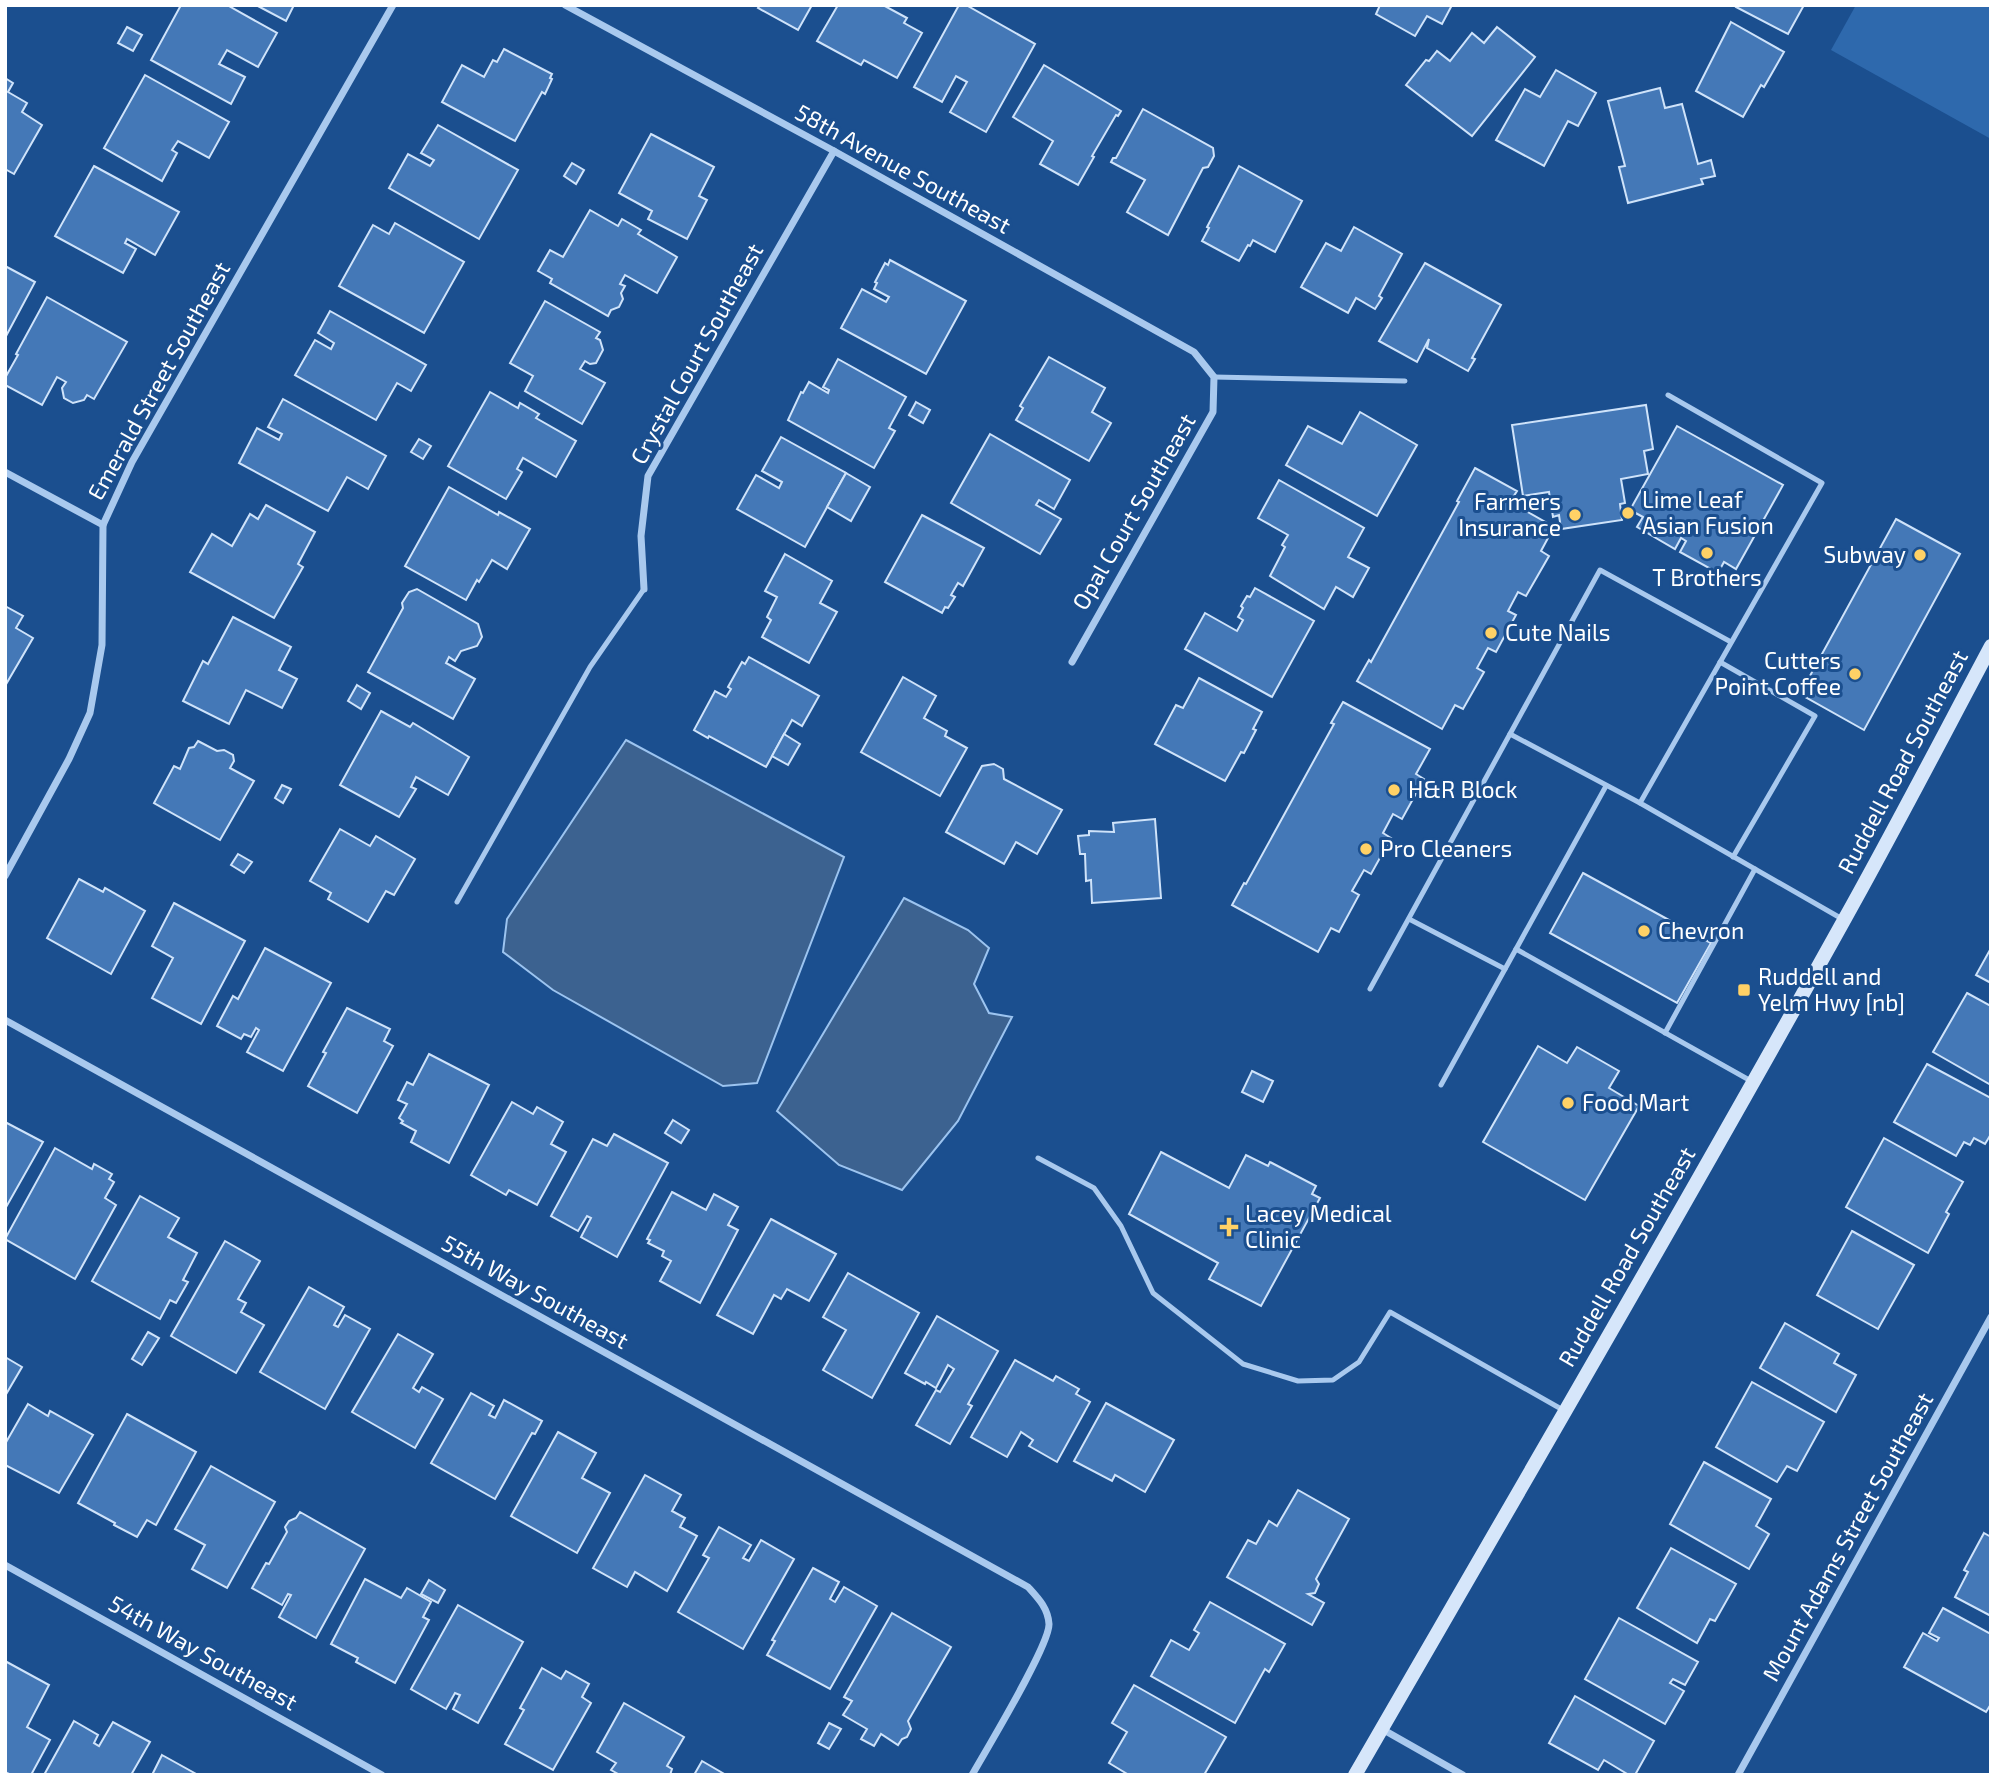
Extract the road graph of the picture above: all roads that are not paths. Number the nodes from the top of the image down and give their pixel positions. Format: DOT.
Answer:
graph roads {
  1 [pos="393,5"];
  2 [pos="565,5"];
  3 [pos="834,151"];
  4 [pos="1214,377"];
  5 [pos="1405,381"];
  6 [pos="1668,396"];
  7 [pos="5,472"];
  8 [pos="103,525"];
  9 [pos="644,589"];
  10 [pos="1731,642"];
  11 [pos="1991,646"];
  12 [pos="1072,662"];
  13 [pos="1720,662"];
  14 [pos="1510,734"];
  15 [pos="1606,786"];
  16 [pos="1640,803"];
  17 [pos="1733,857"];
  18 [pos="1755,869"];
  19 [pos="5,876"];
  20 [pos="457,902"];
  21 [pos="1409,919"];
  22 [pos="1844,920"];
  23 [pos="1516,949"];
  24 [pos="1505,970"];
  25 [pos="1370,989"];
  26 [pos="5,1020"];
  27 [pos="1665,1032"];
  28 [pos="1753,1082"];
  29 [pos="1441,1085"];
  30 [pos="1038,1158"];
  31 [pos="1991,1317"];
  32 [pos="1566,1412"];
  33 [pos="5,1564"];
  34 [pos="1381,1729"];
  35 [pos="382,1775"];
  36 [pos="972,1775"];
  37 [pos="1355,1775"];
  38 [pos="1463,1775"];
  39 [pos="1738,1775"];
  1 -- 8 [label="street, Emerald Street Southeast"];
  2 -- 3 [label="street, 58th Avenue Southeast"];
  3 -- 4 [label="street, 58th Avenue Southeast"];
  3 -- 9 [label="street, Crystal Court Southeast"];
  4 -- 5 [label="lane"];
  4 -- 12 [label="street, Opal Court Southeast"];
  6 -- 10 [label="lane"];
  7 -- 8 [label="street"];
  8 -- 19 [label="street, Emerald Street Southeast"];
  9 -- 20 [label="lane"];
  10 -- 13 [label="lane"];
  10 -- 14 [label="lane"];
  11 -- 22 [label="main road, Ruddell Road Southeast"];
  13 -- 16 [label="lane"];
  13 -- 17 [label="lane"];
  14 -- 15 [label="lane"];
  14 -- 21 [label="lane"];
  15 -- 16 [label="lane"];
  15 -- 23 [label="lane"];
  16 -- 17 [label="lane"];
  17 -- 18 [label="lane"];
  18 -- 22 [label="lane"];
  18 -- 27 [label="lane"];
  21 -- 24 [label="lane"];
  21 -- 25 [label="lane"];
  22 -- 28 [label="main road, Ruddell Road Southeast"];
  23 -- 24 [label="lane"];
  23 -- 27 [label="lane"];
  24 -- 29 [label="lane"];
  26 -- 36 [label="street, 55th Way Southeast"];
  27 -- 28 [label="lane"];
  28 -- 32 [label="main road, Ruddell Road Southeast"];
  30 -- 32 [label="lane"];
  31 -- 39 [label="street, Mount Adams Street Southeast"];
  32 -- 34 [label="main road, Ruddell Road Southeast"];
  33 -- 35 [label="street, 54th Way Southeast"];
  34 -- 37 [label="main road, Ruddell Road Southeast"];
  34 -- 38 [label="street"];
}
